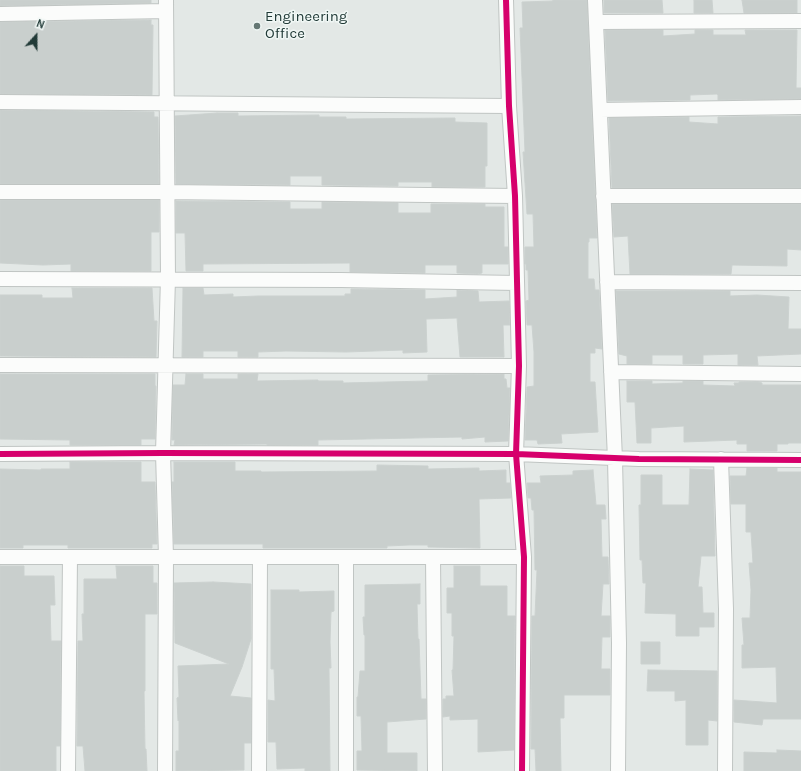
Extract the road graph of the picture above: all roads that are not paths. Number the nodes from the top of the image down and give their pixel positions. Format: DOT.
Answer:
graph roads {
  1 [pos="506,0"];
  2 [pos="595,0"];
  3 [pos="166,6"];
  4 [pos="0,14"];
  5 [pos="801,21"];
  6 [pos="596,22"];
  7 [pos="0,102"];
  8 [pos="166,103"];
  9 [pos="509,106"];
  10 [pos="801,108"];
  11 [pos="600,110"];
  12 [pos="0,192"];
  13 [pos="166,192"];
  14 [pos="515,196"];
  15 [pos="603,196"];
  16 [pos="801,196"];
  17 [pos="168,278"];
  18 [pos="0,279"];
  19 [pos="607,282"];
  20 [pos="517,283"];
  21 [pos="801,283"];
  22 [pos="0,365"];
  23 [pos="166,366"];
  24 [pos="519,366"];
  25 [pos="611,372"];
  26 [pos="801,374"];
  27 [pos="163,453"];
  28 [pos="0,454"];
  29 [pos="516,454"];
  30 [pos="615,459"];
  31 [pos="721,459"];
  32 [pos="801,460"];
  33 [pos="0,557"];
  34 [pos="70,557"];
  35 [pos="166,557"];
  36 [pos="260,557"];
  37 [pos="346,557"];
  38 [pos="433,557"];
  39 [pos="524,558"];
  40 [pos="68,771"];
  41 [pos="164,771"];
  42 [pos="259,771"];
  43 [pos="346,771"];
  44 [pos="435,771"];
  45 [pos="522,771"];
  46 [pos="618,771"];
  47 [pos="725,771"];
  1 -- 9 [label="street"];
  2 -- 6 [label="street"];
  3 -- 4 [label="street"];
  3 -- 8 [label="street"];
  5 -- 6 [label="street"];
  6 -- 11 [label="street"];
  7 -- 8 [label="street"];
  8 -- 9 [label="street"];
  8 -- 13 [label="street"];
  9 -- 14 [label="street"];
  10 -- 11 [label="street"];
  11 -- 15 [label="street"];
  12 -- 13 [label="street"];
  13 -- 14 [label="street"];
  13 -- 17 [label="street"];
  14 -- 20 [label="street"];
  15 -- 16 [label="street"];
  15 -- 19 [label="street"];
  17 -- 18 [label="street"];
  17 -- 20 [label="street"];
  17 -- 23 [label="street"];
  19 -- 21 [label="street"];
  19 -- 25 [label="street"];
  20 -- 24 [label="street"];
  22 -- 23 [label="street"];
  23 -- 24 [label="street"];
  23 -- 27 [label="street"];
  24 -- 29 [label="street"];
  25 -- 26 [label="street"];
  25 -- 30 [label="street"];
  27 -- 28 [label="street"];
  27 -- 29 [label="street"];
  27 -- 35 [label="street"];
  29 -- 30 [label="street"];
  29 -- 39 [label="street"];
  30 -- 31 [label="street"];
  30 -- 46 [label="street"];
  31 -- 32 [label="street"];
  31 -- 47 [label="street"];
  33 -- 34 [label="street"];
  34 -- 35 [label="street"];
  34 -- 40 [label="street"];
  35 -- 36 [label="street"];
  35 -- 41 [label="street"];
  36 -- 37 [label="street"];
  36 -- 42 [label="street"];
  37 -- 38 [label="street"];
  37 -- 43 [label="street"];
  38 -- 39 [label="street"];
  38 -- 44 [label="street"];
  39 -- 45 [label="street"];
}
